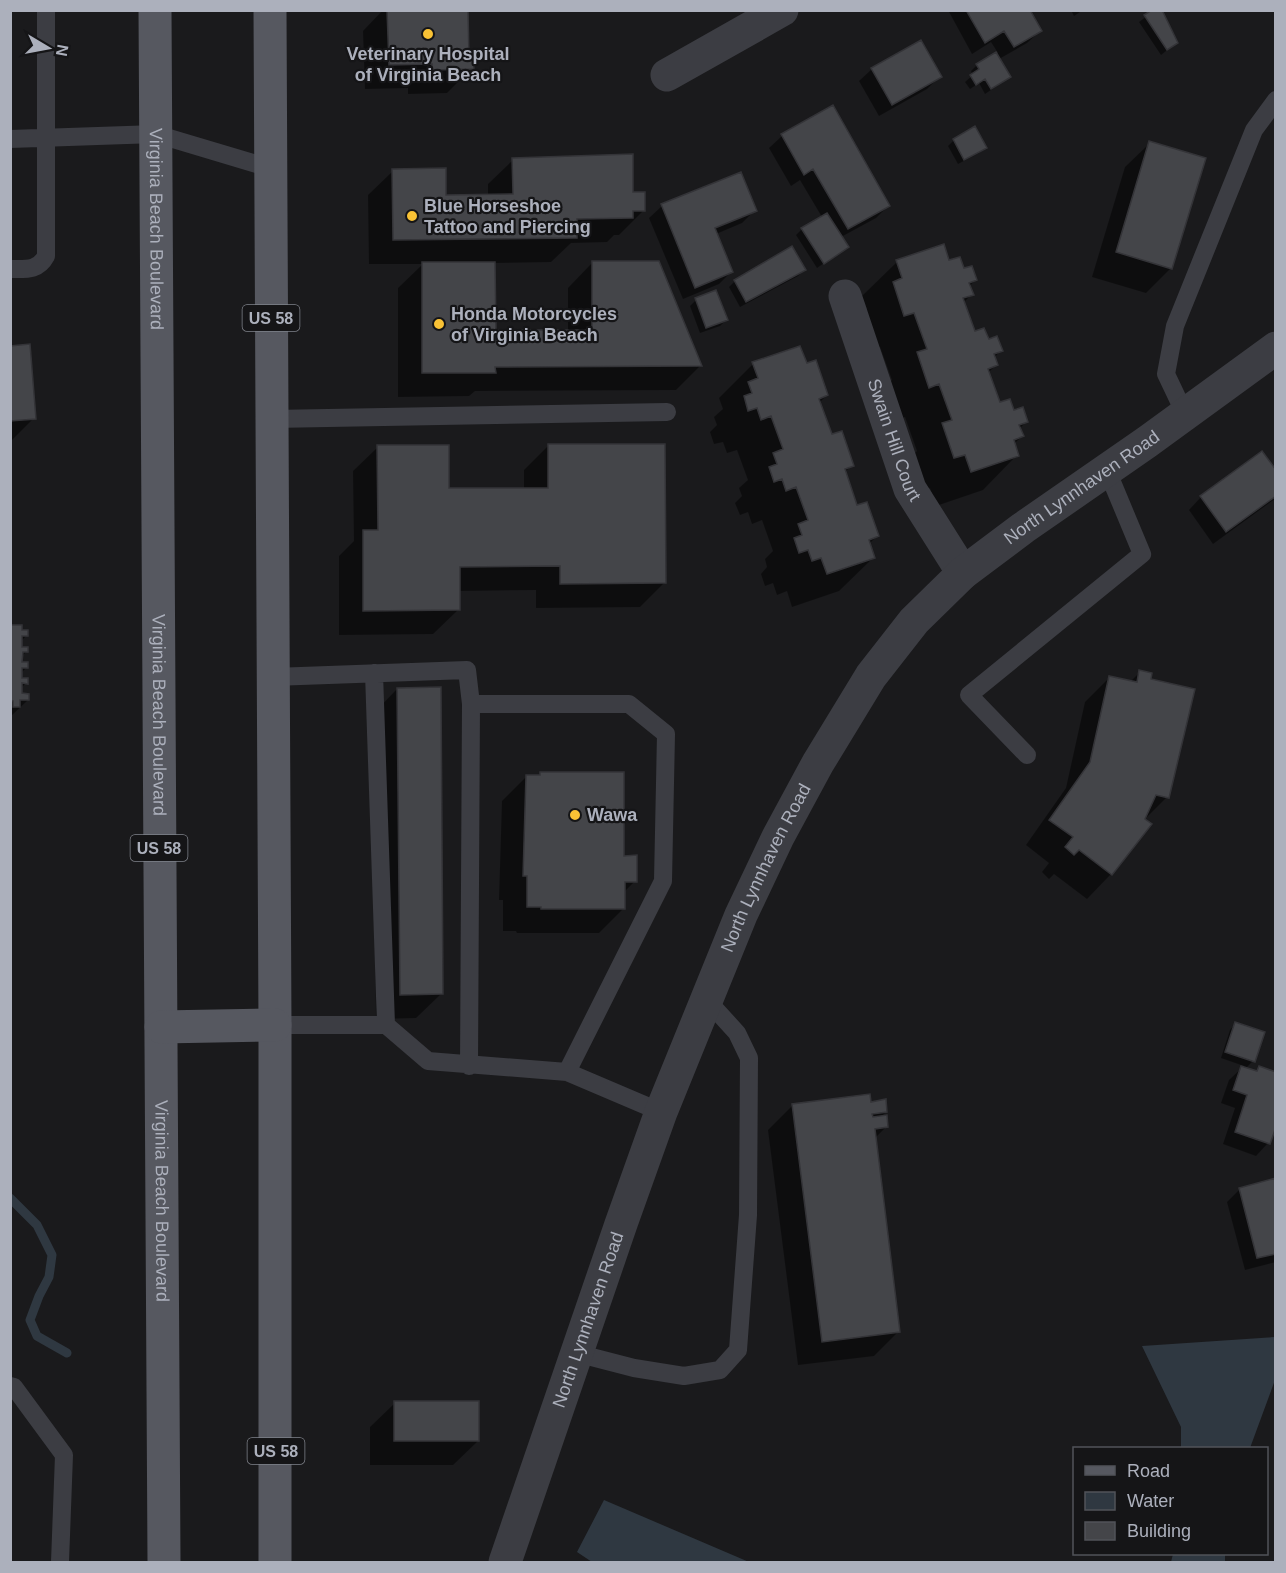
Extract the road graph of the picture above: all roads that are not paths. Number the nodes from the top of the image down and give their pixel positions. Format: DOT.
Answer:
graph roads {
  1 [pos="46,10"];
  2 [pos="155,10"];
  3 [pos="270,10"];
  4 [pos="782,10"];
  5 [pos="667,75"];
  6 [pos="1275,99"];
  7 [pos="156,134"];
  8 [pos="47,137"];
  9 [pos="10,139"];
  10 [pos="270,168"];
  11 [pos="10,269"];
  12 [pos="845,296"];
  13 [pos="1275,348"];
  14 [pos="667,412"];
  15 [pos="1185,414"];
  16 [pos="272,419"];
  17 [pos="1107,470"];
  18 [pos="963,573"];
  19 [pos="374,673"];
  20 [pos="273,677"];
  21 [pos="471,704"];
  22 [pos="1027,755"];
  23 [pos="707,1000"];
  24 [pos="275,1025"];
  25 [pos="386,1025"];
  26 [pos="161,1027"];
  27 [pos="470,1066"];
  28 [pos="567,1072"];
  29 [pos="661,1112"];
  30 [pos="576,1353"];
  31 [pos="10,1386"];
  32 [pos="60,1563"];
  33 [pos="164,1563"];
  34 [pos="276,1563"];
  35 [pos="505,1563"];
  1 -- 8 [label="lane"];
  2 -- 7 [label="main road, Virginia Beach Boulevard / US 58"];
  3 -- 10 [label="main road, US 58"];
  4 -- 5 [label="street"];
  6 -- 15 [label="lane"];
  7 -- 8 [label="lane"];
  7 -- 10 [label="lane"];
  7 -- 26 [label="main road, Virginia Beach Boulevard / US 58"];
  8 -- 9 [label="lane"];
  8 -- 11 [label="lane"];
  10 -- 16 [label="main road, US 58"];
  12 -- 18 [label="street, Swain Hill Court"];
  13 -- 15 [label="street, North Lynnhaven Road"];
  14 -- 16 [label="lane"];
  15 -- 17 [label="street, North Lynnhaven Road"];
  16 -- 20 [label="main road, US 58"];
  17 -- 18 [label="street, North Lynnhaven Road"];
  17 -- 22 [label="lane"];
  18 -- 23 [label="street, North Lynnhaven Road"];
  19 -- 20 [label="lane"];
  19 -- 21 [label="lane"];
  19 -- 25 [label="lane"];
  20 -- 24 [label="main road, US 58"];
  21 -- 27 [label="lane"];
  21 -- 28 [label="lane"];
  23 -- 29 [label="street, North Lynnhaven Road"];
  23 -- 30 [label="lane"];
  24 -- 25 [label="lane"];
  24 -- 26 [label="main road"];
  24 -- 34 [label="main road, US 58"];
  25 -- 27 [label="lane"];
  26 -- 33 [label="main road, Virginia Beach Boulevard / US 58"];
  27 -- 28 [label="lane"];
  28 -- 29 [label="lane"];
  29 -- 30 [label="street, North Lynnhaven Road"];
  30 -- 35 [label="street, North Lynnhaven Road"];
  31 -- 32 [label="lane"];
}
